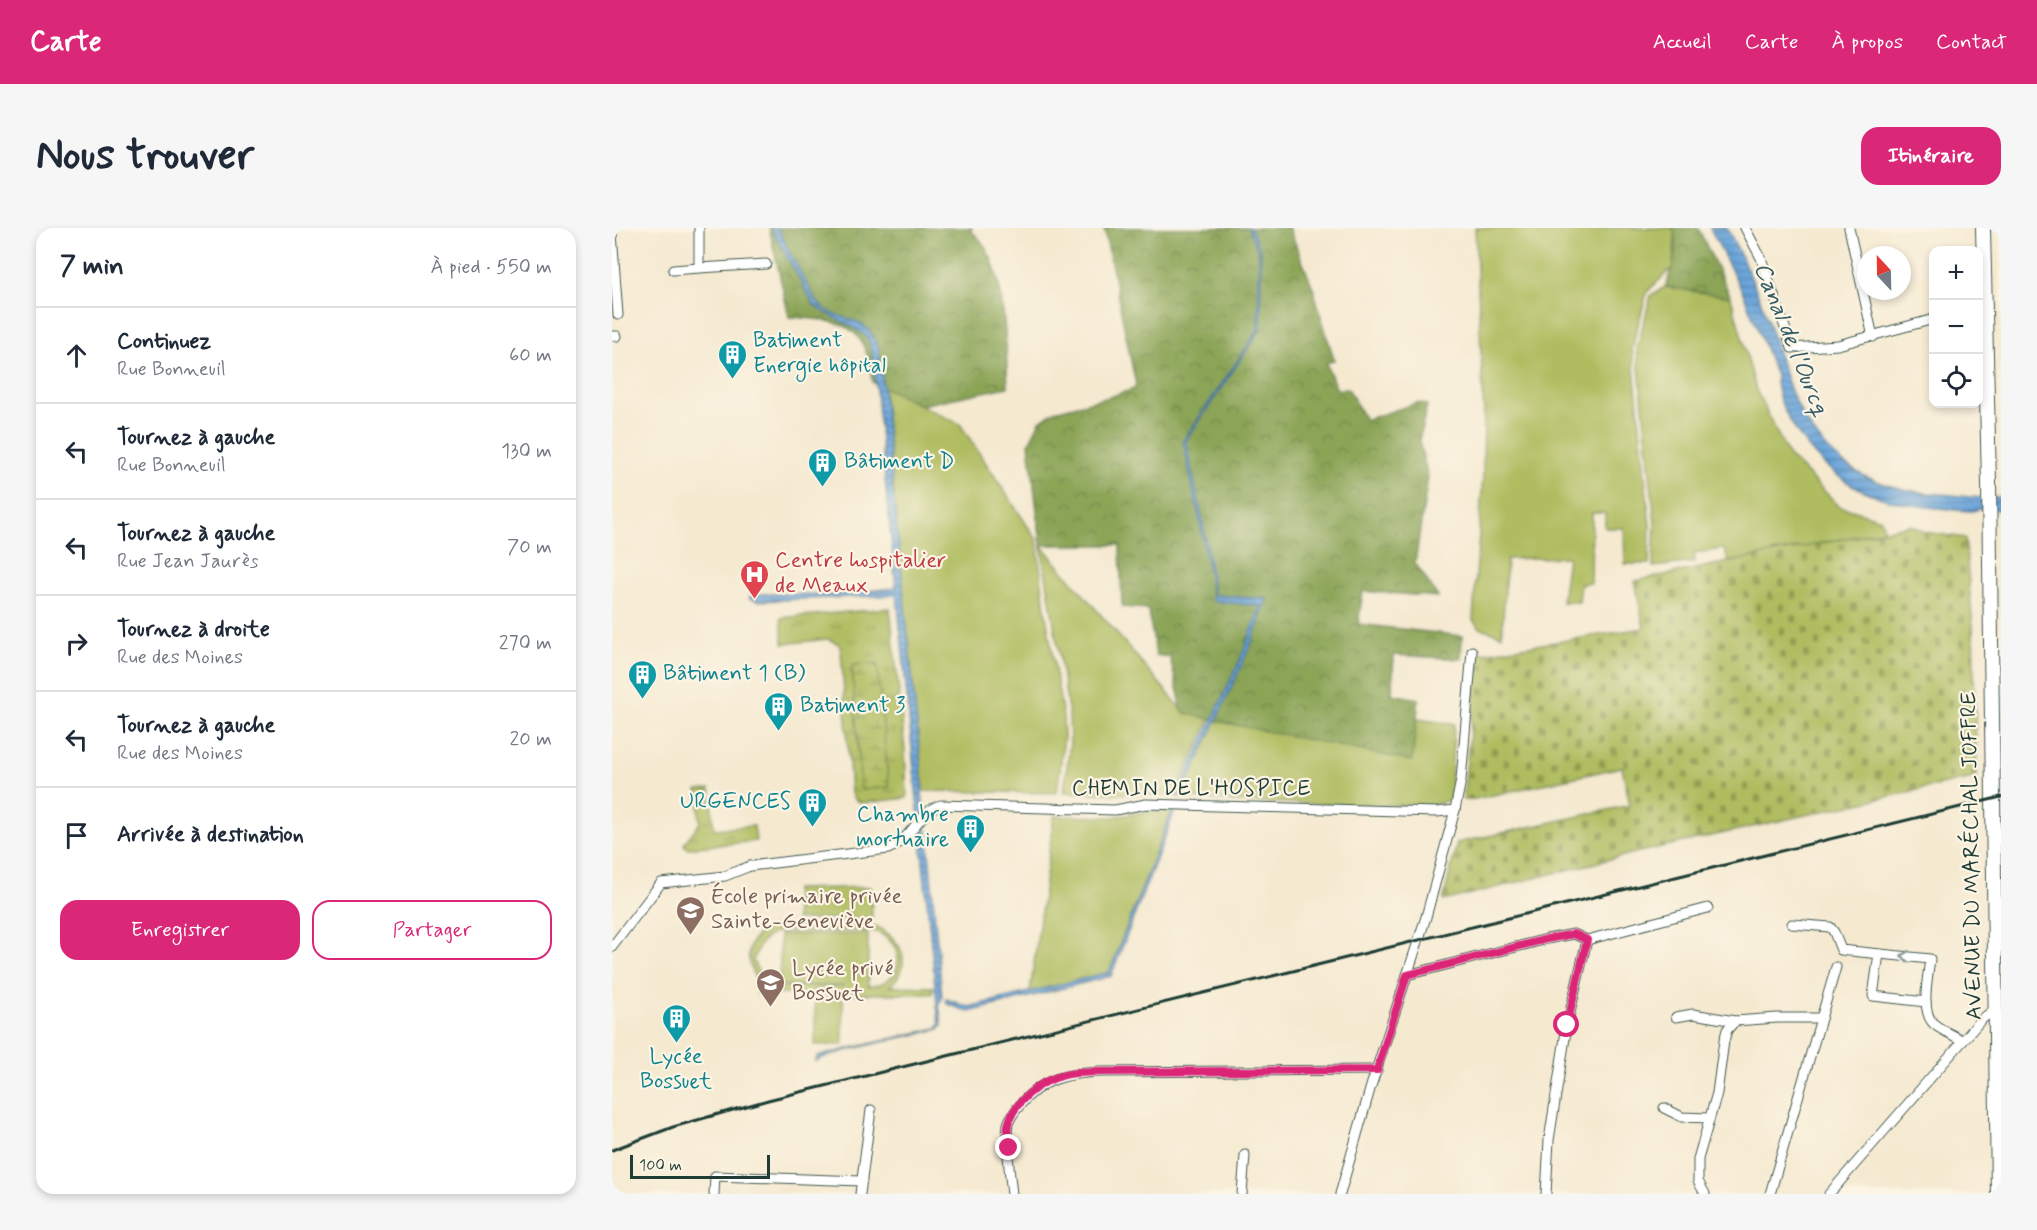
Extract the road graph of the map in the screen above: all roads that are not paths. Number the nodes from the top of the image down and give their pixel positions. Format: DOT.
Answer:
graph roads {
  1 [pos="699,228"];
  2 [pos="1745,228"];
  3 [pos="1850,228"];
  4 [pos="1983,228"];
  5 [pos="612,233"];
  6 [pos="766,264"];
  7 [pos="699,268"];
  8 [pos="673,270"];
  9 [pos="1982,300"];
  10 [pos="618,315"];
  11 [pos="1929,320"];
  12 [pos="1873,337"];
  13 [pos="1983,337"];
  14 [pos="1996,633"];
  15 [pos="1472,651"];
  16 [pos="1455,810"];
  17 [pos="1708,908"];
  18 [pos="1792,924"];
  19 [pos="1587,940"];
  20 [pos="612,947"];
  21 [pos="1879,954"];
  22 [pos="1836,967"];
  23 [pos="1407,975"];
  24 [pos="1999,990"];
  25 [pos="1926,1002"];
  26 [pos="1998,1014"];
  27 [pos="1676,1017"];
  28 [pos="1821,1018"];
  29 [pos="1736,1021"];
  30 [pos="1964,1041"];
  31 [pos="1377,1070"];
  32 [pos="1664,1108"];
  33 [pos="871,1110"];
  34 [pos="1709,1118"];
  35 [pos="1245,1155"];
  36 [pos="862,1181"];
  37 [pos="1999,1190"];
  38 [pos="714,1194"];
  39 [pos="860,1194"];
  40 [pos="1012,1194"];
  41 [pos="1242,1194"];
  42 [pos="1340,1194"];
  43 [pos="1546,1194"];
  44 [pos="1705,1194"];
  45 [pos="1770,1194"];
  46 [pos="1829,1194"];
  1 -- 7 [label="street"];
  2 -- 12 [label="street"];
  3 -- 12 [label="street"];
  4 -- 9 [label="main road, AVENUE DU MARÉCHAL JOFFRE"];
  5 -- 10 [label="street"];
  6 -- 7 [label="street"];
  7 -- 8 [label="street"];
  11 -- 12 [label="street"];
  13 -- 14 [label="main road, AVENUE DU MARÉCHAL JOFFRE"];
  14 -- 24 [label="main road, AVENUE DU MARÉCHAL JOFFRE"];
  15 -- 16 [label="street"];
  16 -- 20 [label="street, CHEMIN DE L'HOSPICE"];
  16 -- 23 [label="street"];
  17 -- 19 [label="street"];
  18 -- 21 [label="street"];
  19 -- 23 [label="street"];
  19 -- 43 [label="street"];
  25 -- 21 [label="street, one-way"];
  21 -- 25 [label="street"];
  22 -- 28 [label="street"];
  23 -- 31 [label="street"];
  24 -- 26 [label="main road, AVENUE DU MARÉCHAL JOFFRE"];
  25 -- 30 [label="street"];
  26 -- 30 [label="street"];
  26 -- 37 [label="main road, AVENUE DU MARÉCHAL JOFFRE"];
  27 -- 29 [label="street"];
  28 -- 29 [label="street"];
  28 -- 45 [label="street"];
  29 -- 34 [label="street"];
  30 -- 46 [label="street"];
  31 -- 40 [label="street"];
  31 -- 42 [label="street"];
  32 -- 34 [label="street"];
  33 -- 36 [label="street"];
  34 -- 44 [label="street"];
  35 -- 41 [label="street"];
  36 -- 38 [label="street"];
  36 -- 39 [label="street"];
}
